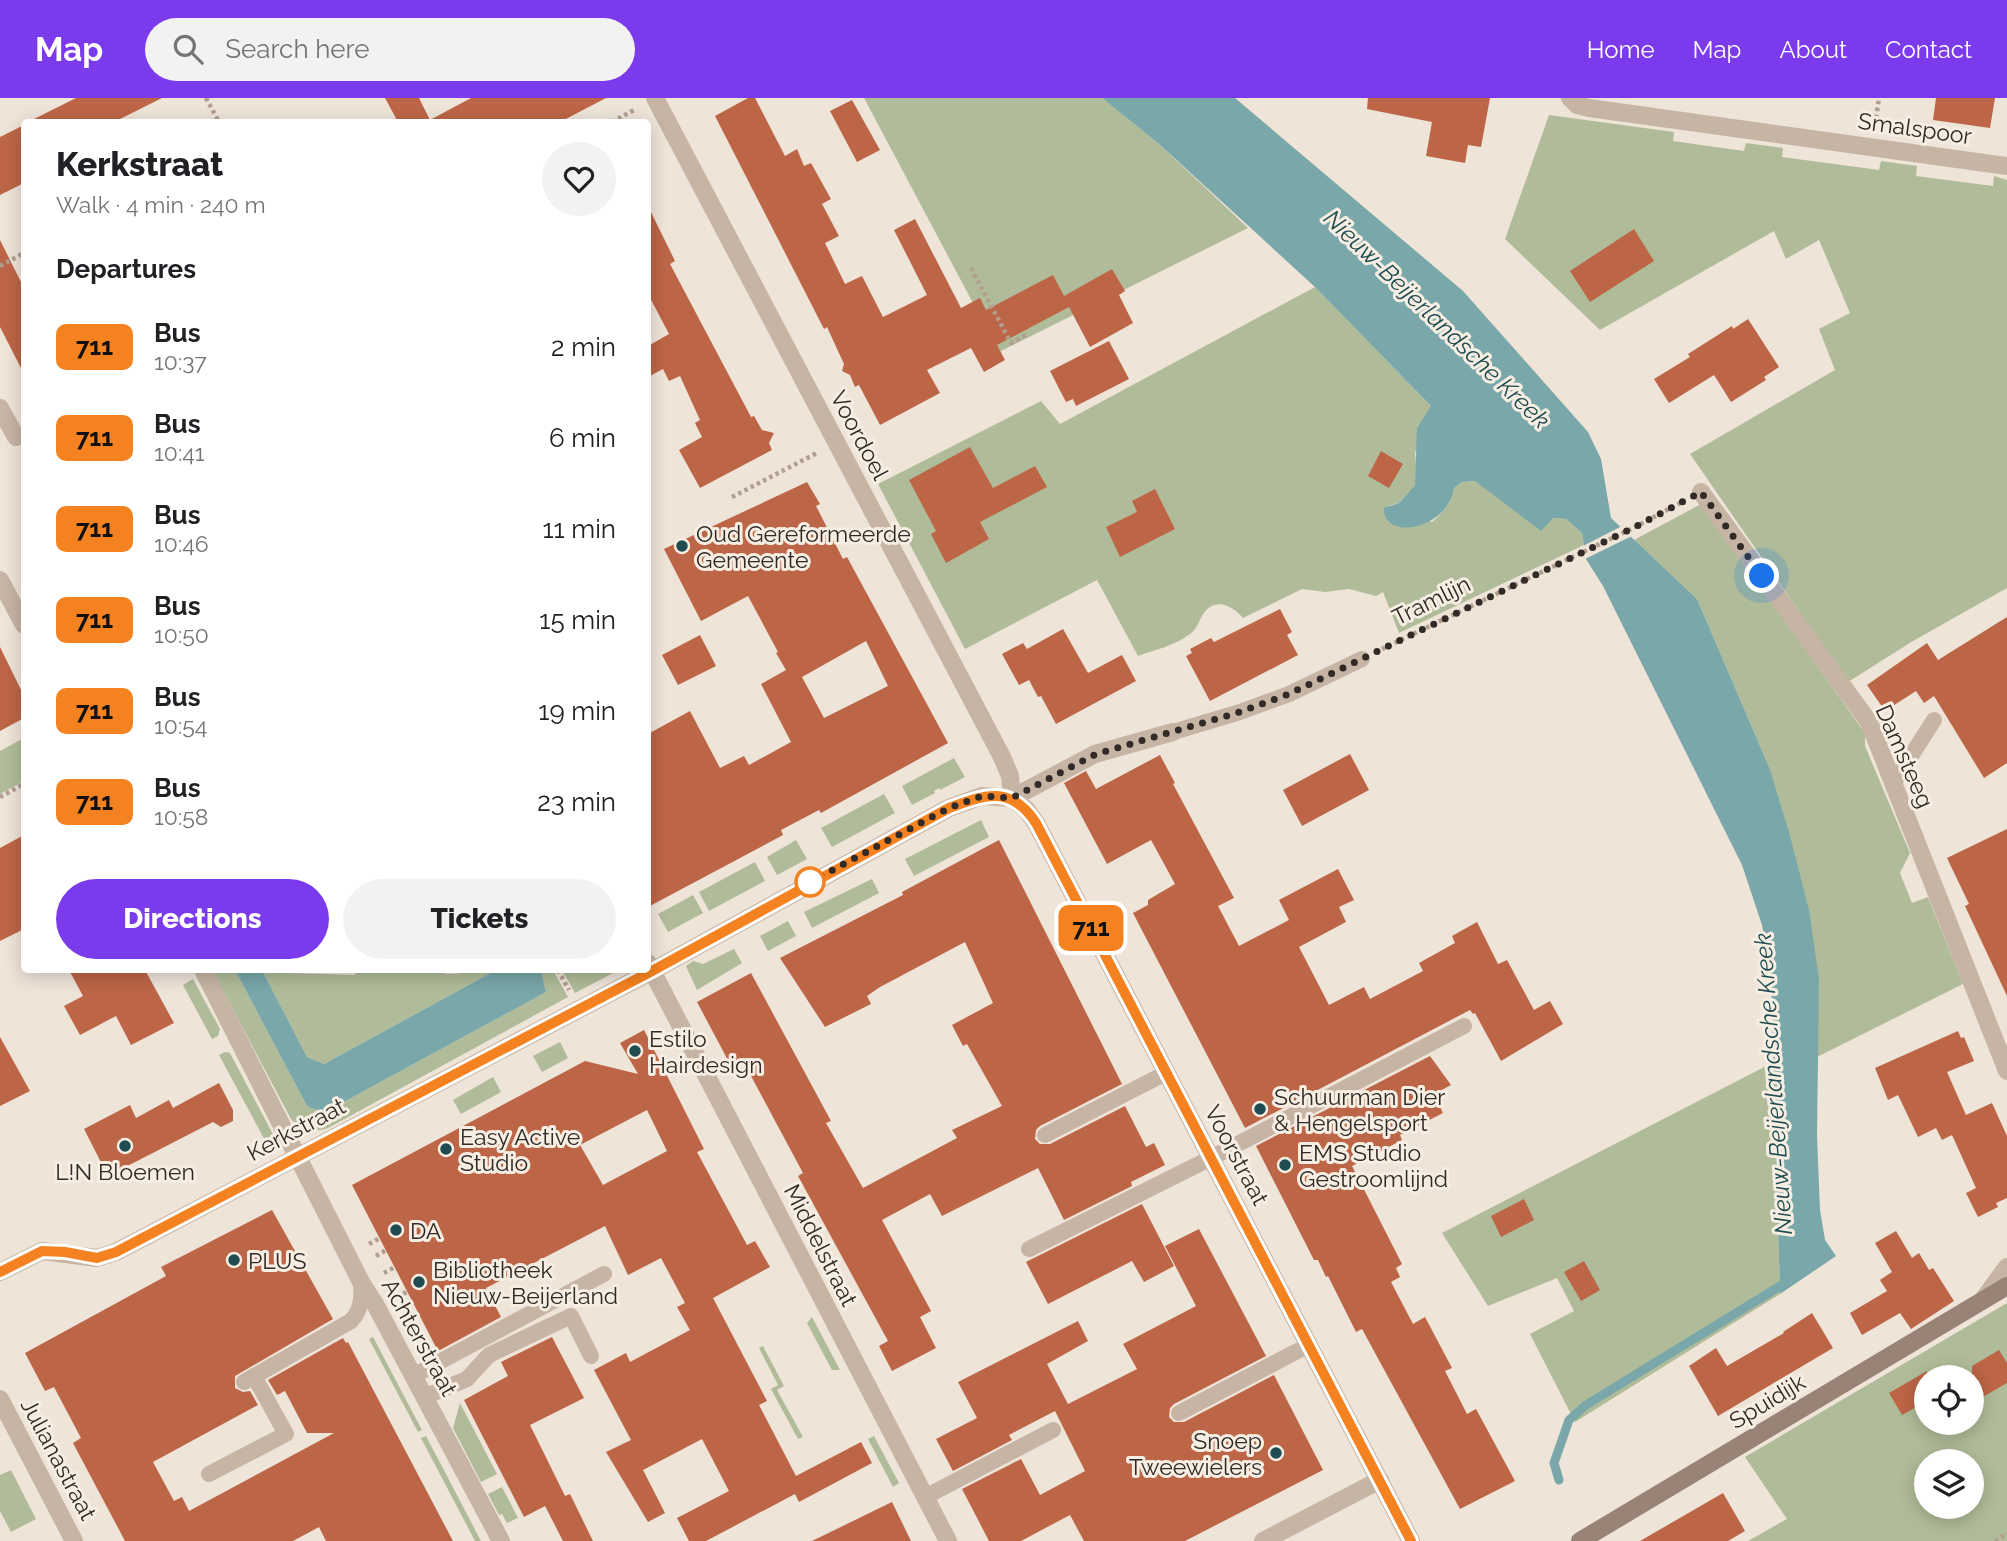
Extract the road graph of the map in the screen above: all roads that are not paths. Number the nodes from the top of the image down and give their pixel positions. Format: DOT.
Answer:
graph roads {
  1 [pos="655,98"];
  2 [pos="1570,98"];
  3 [pos="2007,166"];
  4 [pos="0,408"];
  5 [pos="13,439"];
  6 [pos="1701,492"];
  7 [pos="0,580"];
  8 [pos="5,601"];
  9 [pos="21,621"];
  10 [pos="1362,659"];
  11 [pos="1934,720"];
  12 [pos="1173,732"];
  13 [pos="1893,784"];
  14 [pos="1012,798"];
  15 [pos="651,966"];
  16 [pos="651,969"];
  17 [pos="205,973"];
  18 [pos="639,973"];
  19 [pos="1464,1026"];
  20 [pos="2007,1071"];
  21 [pos="1166,1073"];
  22 [pos="1045,1135"];
  23 [pos="297,1156"];
  24 [pos="1211,1158"];
  25 [pos="1029,1249"];
  26 [pos="2007,1267"];
  27 [pos="0,1272"];
  28 [pos="604,1274"];
  29 [pos="361,1282"];
  30 [pos="2007,1286"];
  31 [pos="1979,1304"];
  32 [pos="1309,1345"];
  33 [pos="592,1356"];
  34 [pos="413,1376"];
  35 [pos="424,1397"];
  36 [pos="0,1399"];
  37 [pos="1179,1413"];
  38 [pos="1054,1430"];
  39 [pos="209,1474"];
  40 [pos="1380,1480"];
  41 [pos="925,1497"];
  42 [pos="75,1541"];
  43 [pos="501,1541"];
  44 [pos="948,1541"];
  45 [pos="1263,1541"];
  46 [pos="1411,1541"];
  47 [pos="1580,1541"];
  1 -- 14 [label="street, Voordoel"];
  2 -- 3 [label="street, Smalspoor"];
  4 -- 5 [label="street"];
  6 -- 13 [label="street, Damsteeg"];
  7 -- 8 [label="street"];
  8 -- 9 [label="street"];
  10 -- 12 [label="lane"];
  11 -- 13 [label="lane"];
  12 -- 14 [label="street, Kerkstraat"];
  13 -- 20 [label="street, Damsteeg"];
  14 -- 15 [label="street, Kerkstraat"];
  14 -- 21 [label="street, Voorstraat"];
  16 -- 41 [label="street, Middelstraat"];
  17 -- 23 [label="street, Achterstraat"];
  18 -- 23 [label="street, Kerkstraat"];
  19 -- 24 [label="lane"];
  21 -- 22 [label="lane"];
  21 -- 24 [label="street, Voorstraat"];
  23 -- 27 [label="street, Kerkstraat"];
  23 -- 29 [label="street, Achterstraat"];
  24 -- 25 [label="lane"];
  24 -- 32 [label="street, Voorstraat"];
  26 -- 31 [label="street"];
  28 -- 34 [label="lane"];
  29 -- 34 [label="street, Achterstraat"];
  29 -- 39 [label="lane"];
  30 -- 31 [label="street, Spuidijk"];
  31 -- 47 [label="street, Spuidijk"];
  32 -- 37 [label="lane"];
  32 -- 40 [label="street, Voorstraat"];
  33 -- 35 [label="lane"];
  34 -- 35 [label="street, Achterstraat"];
  35 -- 43 [label="street, Achterstraat"];
  36 -- 42 [label="street, Julianastraat"];
  38 -- 41 [label="lane"];
  40 -- 45 [label="street"];
  40 -- 46 [label="street, Voorstraat"];
  41 -- 44 [label="street, Middelstraat"];
}
